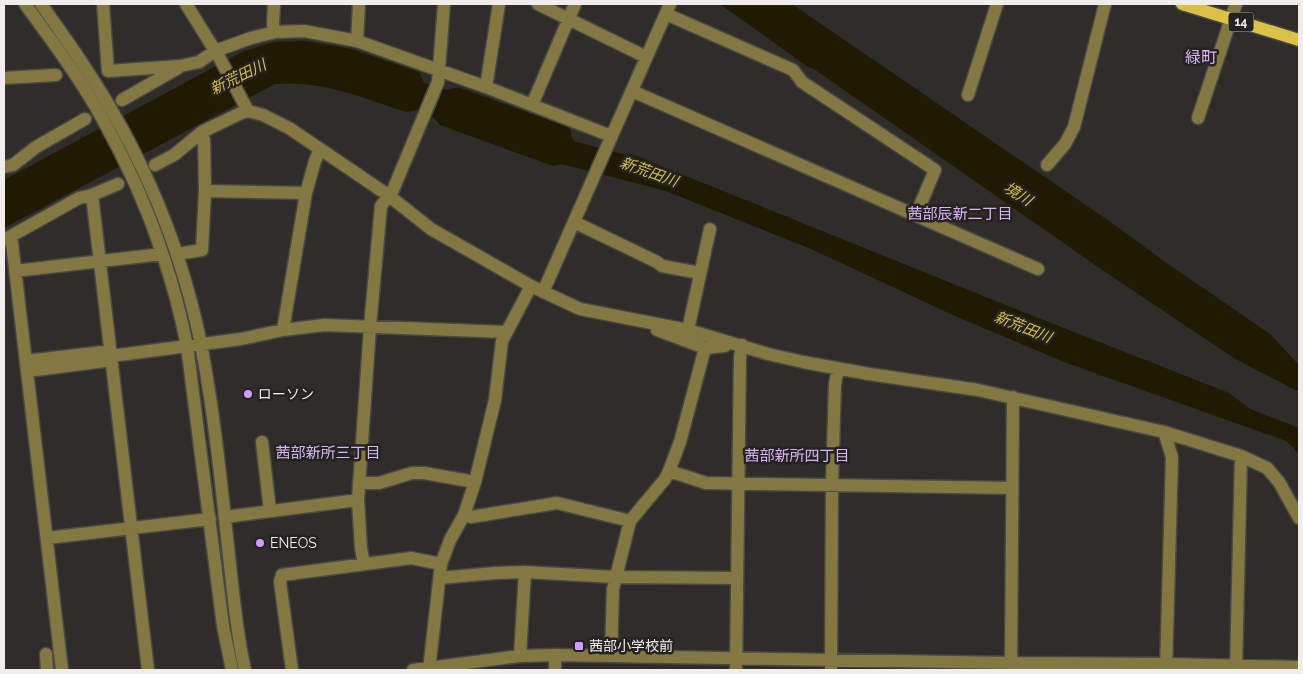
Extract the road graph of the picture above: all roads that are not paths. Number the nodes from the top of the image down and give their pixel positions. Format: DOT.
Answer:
graph roads {
  1 [pos="25,4"];
  2 [pos="41,4"];
  3 [pos="103,4"];
  4 [pos="186,4"];
  5 [pos="274,4"];
  6 [pos="359,4"];
  7 [pos="444,4"];
  8 [pos="499,4"];
  9 [pos="538,4"];
  10 [pos="575,4"];
  11 [pos="997,4"];
  12 [pos="1105,4"];
  13 [pos="1182,4"];
  14 [pos="1236,4"];
  15 [pos="668,9"];
  16 [pos="568,19"];
  17 [pos="1231,19"];
  18 [pos="275,32"];
  19 [pos="1299,40"];
  20 [pos="357,41"];
  21 [pos="217,54"];
  22 [pos="646,57"];
  23 [pos="180,66"];
  24 [pos="56,75"];
  25 [pos="439,76"];
  26 [pos="4,78"];
  27 [pos="486,87"];
  28 [pos="632,91"];
  29 [pos="968,95"];
  30 [pos="122,100"];
  31 [pos="532,105"];
  32 [pos="246,108"];
  33 [pos="107,115"];
  34 [pos="1198,118"];
  35 [pos="86,120"];
  36 [pos="202,132"];
  37 [pos="610,139"];
  38 [pos="320,149"];
  39 [pos="1047,165"];
  40 [pos="134,166"];
  41 [pos="155,166"];
  42 [pos="4,167"];
  43 [pos="118,184"];
  44 [pos="205,191"];
  45 [pos="306,192"];
  46 [pos="92,195"];
  47 [pos="388,195"];
  48 [pos="916,215"];
  49 [pos="574,222"];
  50 [pos="710,229"];
  51 [pos="6,239"];
  52 [pos="162,254"];
  53 [pos="177,254"];
  54 [pos="99,261"];
  55 [pos="1038,269"];
  56 [pos="15,271"];
  57 [pos="700,273"];
  58 [pos="531,286"];
  59 [pos="543,292"];
  60 [pos="645,322"];
  61 [pos="370,327"];
  62 [pos="283,330"];
  63 [pos="688,330"];
  64 [pos="506,332"];
  65 [pos="728,342"];
  66 [pos="201,344"];
  67 [pos="742,345"];
  68 [pos="187,346"];
  69 [pos="705,348"];
  70 [pos="111,356"];
  71 [pos="27,366"];
  72 [pos="838,369"];
  73 [pos="1013,397"];
  74 [pos="1164,432"];
  75 [pos="262,442"];
  76 [pos="1241,456"];
  77 [pos="669,471"];
  78 [pos="475,482"];
  79 [pos="359,483"];
  80 [pos="738,483"];
  81 [pos="832,484"];
  82 [pos="1012,488"];
  83 [pos="358,500"];
  84 [pos="270,511"];
  85 [pos="464,515"];
  86 [pos="225,517"];
  87 [pos="1299,518"];
  88 [pos="210,519"];
  89 [pos="630,521"];
  90 [pos="132,528"];
  91 [pos="47,538"];
  92 [pos="364,564"];
  93 [pos="441,564"];
  94 [pos="525,572"];
  95 [pos="614,577"];
  96 [pos="440,578"];
  97 [pos="737,578"];
  98 [pos="46,654"];
  99 [pos="556,655"];
  100 [pos="520,656"];
  101 [pos="612,656"];
  102 [pos="736,665"];
  103 [pos="831,665"];
  104 [pos="1011,667"];
  105 [pos="1166,667"];
  106 [pos="1299,667"];
  107 [pos="1236,668"];
  108 [pos="429,669"];
  109 [pos="47,670"];
  110 [pos="62,670"];
  111 [pos="148,670"];
  112 [pos="232,670"];
  113 [pos="245,670"];
  114 [pos="292,670"];
  115 [pos="413,670"];
  116 [pos="556,670"];
  1 -- 33 [label="street"];
  2 -- 33 [label="street"];
  3 -- 23 [label="street"];
  4 -- 21 [label="street"];
  5 -- 18 [label="street"];
  6 -- 20 [label="street"];
  7 -- 25 [label="street"];
  8 -- 27 [label="street"];
  9 -- 16 [label="street"];
  10 -- 16 [label="street"];
  11 -- 29 [label="street"];
  12 -- 39 [label="street"];
  13 -- 17 [label="main road, 14"];
  14 -- 17 [label="street"];
  15 -- 22 [label="street"];
  15 -- 48 [label="street"];
  16 -- 22 [label="street"];
  16 -- 31 [label="street"];
  17 -- 19 [label="main road, 14"];
  17 -- 34 [label="street"];
  18 -- 20 [label="street"];
  18 -- 21 [label="street"];
  20 -- 25 [label="street"];
  21 -- 23 [label="street"];
  21 -- 32 [label="street"];
  22 -- 28 [label="street"];
  23 -- 30 [label="street"];
  24 -- 26 [label="street"];
  25 -- 27 [label="street"];
  25 -- 47 [label="street"];
  27 -- 31 [label="street"];
  28 -- 37 [label="street"];
  28 -- 48 [label="street"];
  31 -- 37 [label="street"];
  32 -- 36 [label="street"];
  32 -- 38 [label="street"];
  33 -- 40 [label="street"];
  35 -- 42 [label="street"];
  36 -- 41 [label="street"];
  36 -- 44 [label="street"];
  37 -- 49 [label="street"];
  38 -- 45 [label="street"];
  38 -- 47 [label="street"];
  40 -- 52 [label="street"];
  40 -- 53 [label="street"];
  43 -- 46 [label="street"];
  44 -- 45 [label="street"];
  44 -- 53 [label="street"];
  45 -- 62 [label="street"];
  46 -- 51 [label="street"];
  46 -- 54 [label="street"];
  47 -- 58 [label="street"];
  47 -- 61 [label="street"];
  48 -- 55 [label="street"];
  49 -- 57 [label="street"];
  49 -- 59 [label="street"];
  50 -- 57 [label="street"];
  51 -- 56 [label="street"];
  52 -- 54 [label="street"];
  52 -- 68 [label="street"];
  53 -- 66 [label="street"];
  54 -- 56 [label="street"];
  54 -- 70 [label="street"];
  56 -- 71 [label="street"];
  57 -- 63 [label="street"];
  58 -- 59 [label="street"];
  58 -- 64 [label="street"];
  59 -- 60 [label="street"];
  60 -- 63 [label="street"];
  60 -- 69 [label="street"];
  61 -- 62 [label="street"];
  61 -- 64 [label="street"];
  61 -- 79 [label="street"];
  62 -- 66 [label="street"];
  63 -- 65 [label="street"];
  64 -- 78 [label="street"];
  65 -- 67 [label="street"];
  65 -- 69 [label="street"];
  66 -- 68 [label="street"];
  66 -- 86 [label="street"];
  67 -- 72 [label="street"];
  67 -- 80 [label="street"];
  68 -- 70 [label="street"];
  68 -- 88 [label="street"];
  69 -- 77 [label="street"];
  70 -- 71 [label="street"];
  70 -- 90 [label="street"];
  71 -- 91 [label="street"];
  72 -- 73 [label="street"];
  72 -- 81 [label="street"];
  73 -- 74 [label="street"];
  73 -- 82 [label="street"];
  74 -- 76 [label="street"];
  74 -- 105 [label="street"];
  75 -- 84 [label="street"];
  76 -- 87 [label="street"];
  76 -- 107 [label="street"];
  77 -- 80 [label="street"];
  77 -- 89 [label="street"];
  78 -- 79 [label="street"];
  78 -- 85 [label="street"];
  79 -- 83 [label="street"];
  80 -- 81 [label="street"];
  80 -- 97 [label="street"];
  81 -- 82 [label="street"];
  81 -- 103 [label="street"];
  82 -- 104 [label="street"];
  83 -- 84 [label="street"];
  83 -- 92 [label="street"];
  84 -- 86 [label="street"];
  85 -- 89 [label="street"];
  85 -- 93 [label="street"];
  86 -- 113 [label="street"];
  88 -- 90 [label="street"];
  88 -- 112 [label="street"];
  89 -- 95 [label="street"];
  90 -- 91 [label="street"];
  90 -- 111 [label="street"];
  91 -- 110 [label="street"];
  92 -- 93 [label="street"];
  92 -- 114 [label="street"];
  93 -- 96 [label="street"];
  94 -- 95 [label="street"];
  94 -- 96 [label="street"];
  94 -- 100 [label="street"];
  95 -- 97 [label="street"];
  95 -- 101 [label="street"];
  96 -- 108 [label="street"];
  97 -- 102 [label="street"];
  98 -- 109 [label="street"];
  99 -- 100 [label="street"];
  99 -- 101 [label="street"];
  99 -- 116 [label="street"];
  100 -- 108 [label="street"];
  101 -- 102 [label="street"];
  102 -- 103 [label="street"];
  103 -- 104 [label="street"];
  104 -- 105 [label="street"];
  105 -- 107 [label="street"];
  106 -- 107 [label="street"];
  108 -- 115 [label="street"];
}
